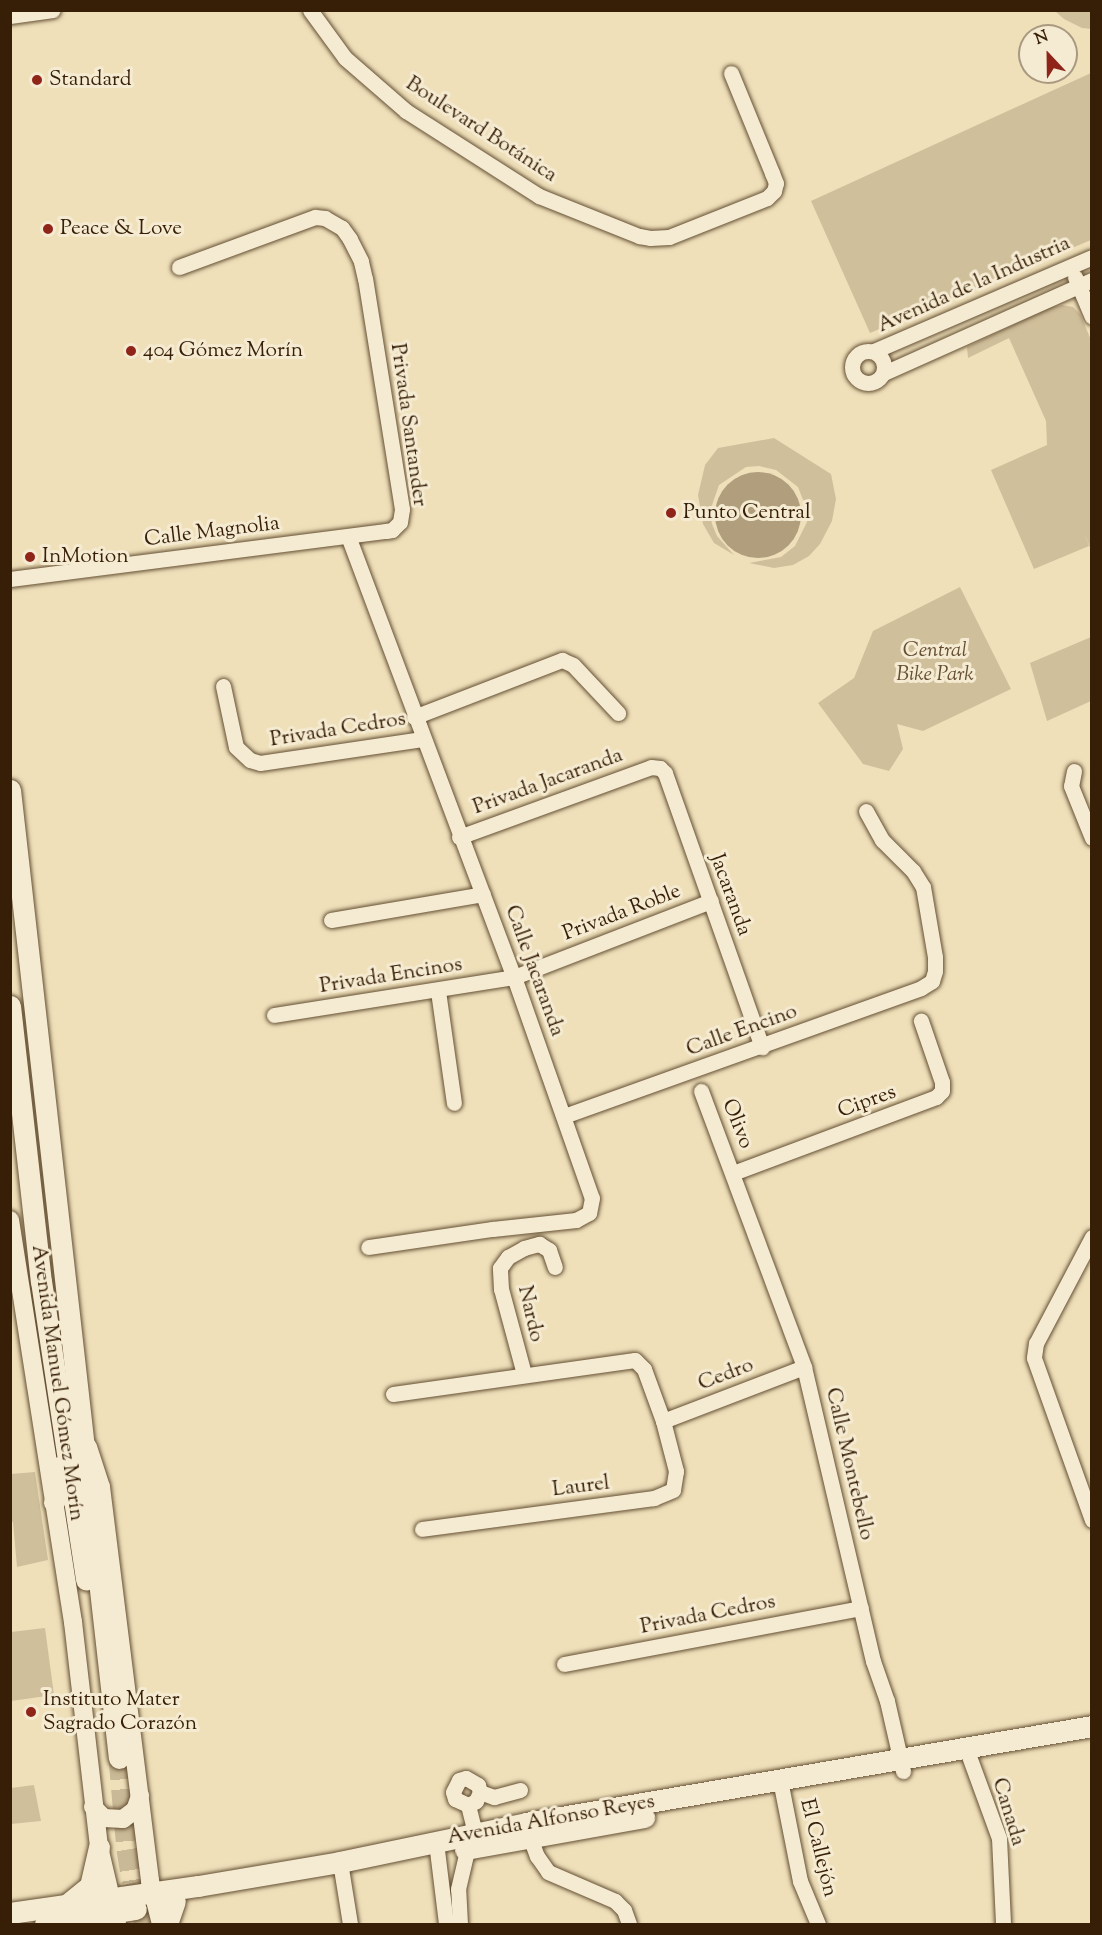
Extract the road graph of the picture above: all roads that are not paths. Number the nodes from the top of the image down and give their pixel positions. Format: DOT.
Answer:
graph roads {
  1 [pos="53,10"];
  2 [pos="310,10"];
  3 [pos="10,16"];
  4 [pos="731,73"];
  5 [pos="1092,256"];
  6 [pos="1070,266"];
  7 [pos="179,267"];
  8 [pos="1085,282"];
  9 [pos="1092,316"];
  10 [pos="874,351"];
  11 [pos="884,373"];
  12 [pos="348,536"];
  13 [pos="10,579"];
  14 [pos="223,686"];
  15 [pos="618,713"];
  16 [pos="414,717"];
  17 [pos="422,739"];
  18 [pos="651,767"];
  19 [pos="1074,771"];
  20 [pos="10,790"];
  21 [pos="866,811"];
  22 [pos="459,837"];
  23 [pos="1092,838"];
  24 [pos="483,894"];
  25 [pos="711,902"];
  26 [pos="330,920"];
  27 [pos="514,977"];
  28 [pos="438,991"];
  29 [pos="10,1006"];
  30 [pos="274,1015"];
  31 [pos="921,1021"];
  32 [pos="12,1029"];
  33 [pos="762,1047"];
  34 [pos="701,1091"];
  35 [pos="454,1103"];
  36 [pos="564,1116"];
  37 [pos="733,1173"];
  38 [pos="10,1220"];
  39 [pos="1092,1237"];
  40 [pos="368,1247"];
  41 [pos="555,1267"];
  42 [pos="804,1367"];
  43 [pos="524,1374"];
  44 [pos="393,1394"];
  45 [pos="61,1413"];
  46 [pos="663,1421"];
  47 [pos="84,1436"];
  48 [pos="54,1502"];
  49 [pos="1092,1520"];
  50 [pos="422,1529"];
  51 [pos="861,1608"];
  52 [pos="564,1664"];
  53 [pos="1092,1726"];
  54 [pos="1092,1740"];
  55 [pos="968,1754"];
  56 [pos="901,1765"];
  57 [pos="781,1785"];
  58 [pos="520,1790"];
  59 [pos="480,1792"];
  60 [pos="140,1796"];
  61 [pos="468,1805"];
  62 [pos="93,1807"];
  63 [pos="528,1831"];
  64 [pos="470,1841"];
  65 [pos="99,1846"];
  66 [pos="436,1848"];
  67 [pos="341,1867"];
  68 [pos="68,1903"];
  69 [pos="161,1906"];
  70 [pos="114,1912"];
  71 [pos="10,1913"];
  72 [pos="45,1924"];
  73 [pos="166,1924"];
  74 [pos="350,1924"];
  75 [pos="446,1924"];
  76 [pos="460,1924"];
  77 [pos="629,1924"];
  78 [pos="818,1924"];
  79 [pos="1002,1924"];
  1 -- 3 [label="street"];
  2 -- 4 [label="street, Boulevard Botánica"];
  5 -- 6 [label="street, Avenida de la Industria"];
  6 -- 8 [label="street"];
  6 -- 10 [label="street, Avenida de la Industria"];
  7 -- 12 [label="street, Privada Santander"];
  8 -- 9 [label="street"];
  8 -- 11 [label="street, Avenida de la Industria"];
  10 -- 11 [label="street"];
  10 -- 11 [label="street"];
  12 -- 13 [label="street, Calle Magnolia"];
  12 -- 16 [label="street, Calle Jacaranda"];
  14 -- 17 [label="street, Privada Cedros"];
  15 -- 16 [label="street"];
  16 -- 17 [label="street, Calle Jacaranda"];
  17 -- 22 [label="street, Calle Jacaranda"];
  18 -- 22 [label="street, Privada Jacaranda"];
  18 -- 25 [label="street, Jacaranda"];
  19 -- 23 [label="street"];
  20 -- 47 [label="main road, Avenida Manuel Gómez Morín"];
  21 -- 33 [label="street, Calle Encino"];
  22 -- 24 [label="street, Calle Jacaranda"];
  24 -- 26 [label="street"];
  24 -- 27 [label="street, Calle Jacaranda"];
  25 -- 27 [label="street, Privada Roble"];
  25 -- 33 [label="street, Jacaranda"];
  27 -- 28 [label="street, Privada Encinos"];
  27 -- 36 [label="street, Calle Jacaranda"];
  28 -- 30 [label="street, Privada Encinos"];
  28 -- 35 [label="street"];
  29 -- 32 [label="main road, Avenida Manuel Gómez Morín"];
  31 -- 37 [label="street, Cipres"];
  32 -- 45 [label="main road, Avenida Manuel Gómez Morín"];
  33 -- 36 [label="street, Calle Encino"];
  34 -- 37 [label="street, Olivo"];
  36 -- 40 [label="street, Calle Jacaranda"];
  37 -- 42 [label="street, Calle Montebello"];
  38 -- 48 [label="street, Avenida Manuel Gómez Morín"];
  39 -- 49 [label="street"];
  41 -- 43 [label="street, Nardo"];
  42 -- 46 [label="street, Cedro"];
  42 -- 51 [label="street, Calle Montebello"];
  43 -- 44 [label="street, Nardo"];
  43 -- 46 [label="street, Nardo"];
  45 -- 47 [label="main road, Avenida Manuel Gómez Morín"];
  45 -- 48 [label="main road"];
  46 -- 50 [label="street, Laurel"];
  47 -- 60 [label="street, Avenida Manuel Gómez Morín"];
  48 -- 62 [label="street, Avenida Manuel Gómez Morín"];
  51 -- 52 [label="street, Privada Cedros"];
  51 -- 56 [label="street, Calle Montebello"];
  53 -- 55 [label="main road, Avenida Alfonso Reyes"];
  54 -- 55 [label="main road, Avenida Alfonso Reyes"];
  55 -- 56 [label="main road, Avenida Alfonso Reyes"];
  55 -- 79 [label="street, Canada"];
  56 -- 57 [label="main road, Avenida Alfonso Reyes"];
  57 -- 63 [label="main road, Avenida Alfonso Reyes"];
  57 -- 78 [label="street, El Callejón"];
  58 -- 59 [label="street"];
  59 -- 61 [label="street"];
  59 -- 61 [label="street"];
  60 -- 62 [label="street"];
  60 -- 69 [label="street, Avenida Manuel Gómez Morín"];
  61 -- 64 [label="street"];
  62 -- 65 [label="street, Avenida Manuel Gómez Morín"];
  63 -- 64 [label="main road, Avenida Alfonso Reyes"];
  63 -- 77 [label="street"];
  64 -- 66 [label="main road, Avenida Alfonso Reyes"];
  64 -- 76 [label="street"];
  65 -- 68 [label="main road"];
  65 -- 70 [label="street, Avenida Manuel Gómez Morín"];
  66 -- 67 [label="main road, Avenida Alfonso Reyes"];
  66 -- 75 [label="street"];
  67 -- 69 [label="main road, Avenida Alfonso Reyes"];
  67 -- 74 [label="street"];
  68 -- 70 [label="main road, Avenida Alfonso Reyes"];
  68 -- 71 [label="main road, Avenida Alfonso Reyes"];
  69 -- 70 [label="main road, Avenida Alfonso Reyes"];
  69 -- 73 [label="main road"];
  70 -- 72 [label="main road, Avenida Alfonso Reyes"];
}
